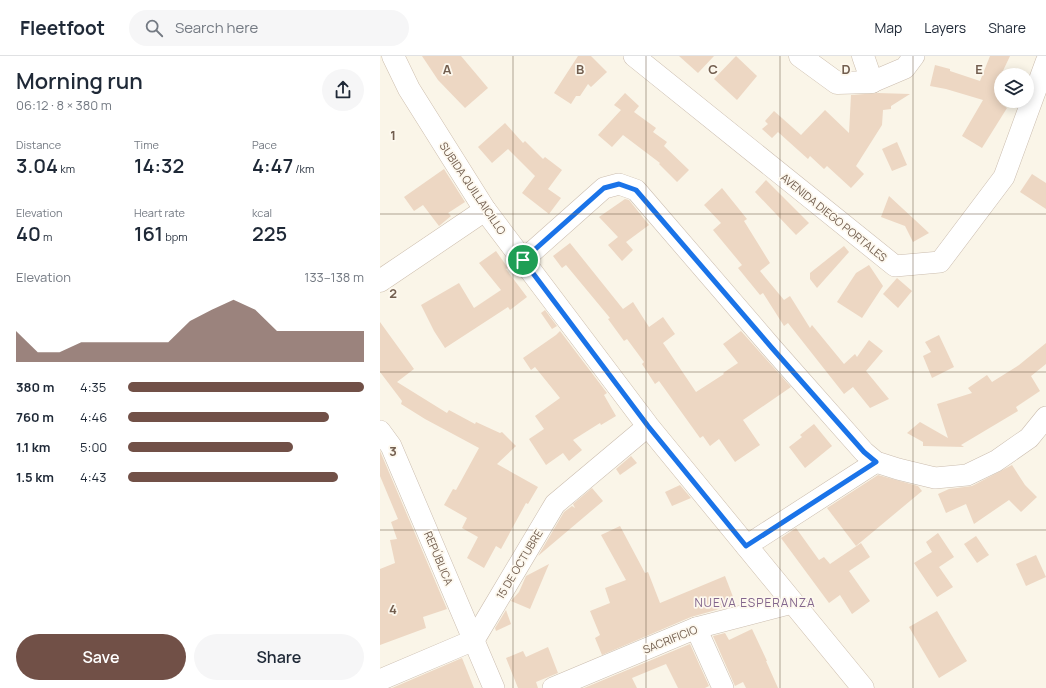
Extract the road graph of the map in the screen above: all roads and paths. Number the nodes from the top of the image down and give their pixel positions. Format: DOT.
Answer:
graph roads {
  1 [pos="393,56"];
  2 [pos="634,56"];
  3 [pos="800,56"];
  4 [pos="863,56"];
  5 [pos="914,56"];
  6 [pos="1046,62"];
  7 [pos="872,82"];
  8 [pos="485,210"];
  9 [pos="523,260"];
  10 [pos="380,281"];
  11 [pos="1046,417"];
  12 [pos="648,426"];
  13 [pos="380,430"];
  14 [pos="876,462"];
  15 [pos="746,546"];
  16 [pos="792,603"];
  17 [pos="696,628"];
  18 [pos="474,640"];
  19 [pos="380,680"];
  20 [pos="585,682"];
  21 [pos="494,688"];
  22 [pos="553,688"];
  23 [pos="723,688"];
  24 [pos="863,688"];
  1 -- 8 [label="street, SUBIDA QUILLAICILLO"];
  2 -- 6 [label="street, AVENIDA DIEGO PORTALES"];
  3 -- 7 [label="street"];
  4 -- 7 [label="street"];
  5 -- 7 [label="street"];
  8 -- 9 [label="street, SUBIDA QUILLAICILLO"];
  8 -- 10 [label="street"];
  9 -- 12 [label="street, SUBIDA QUILLAICILLO"];
  9 -- 14 [label="street"];
  11 -- 14 [label="street"];
  12 -- 15 [label="street, SUBIDA QUILLAICILLO"];
  12 -- 18 [label="street, 15 DE OCTUBRE"];
  13 -- 18 [label="street, REPÚBLICA"];
  14 -- 15 [label="street"];
  15 -- 16 [label="street, SUBIDA QUILLAICILLO"];
  16 -- 17 [label="street, SACRIFICIO"];
  16 -- 24 [label="street, SUBIDA QUILLAICILLO"];
  17 -- 20 [label="street, SACRIFICIO"];
  17 -- 23 [label="street"];
  18 -- 19 [label="street"];
  18 -- 21 [label="street, REPÚBLICA"];
  20 -- 22 [label="street, SACRIFICIO"];
}
